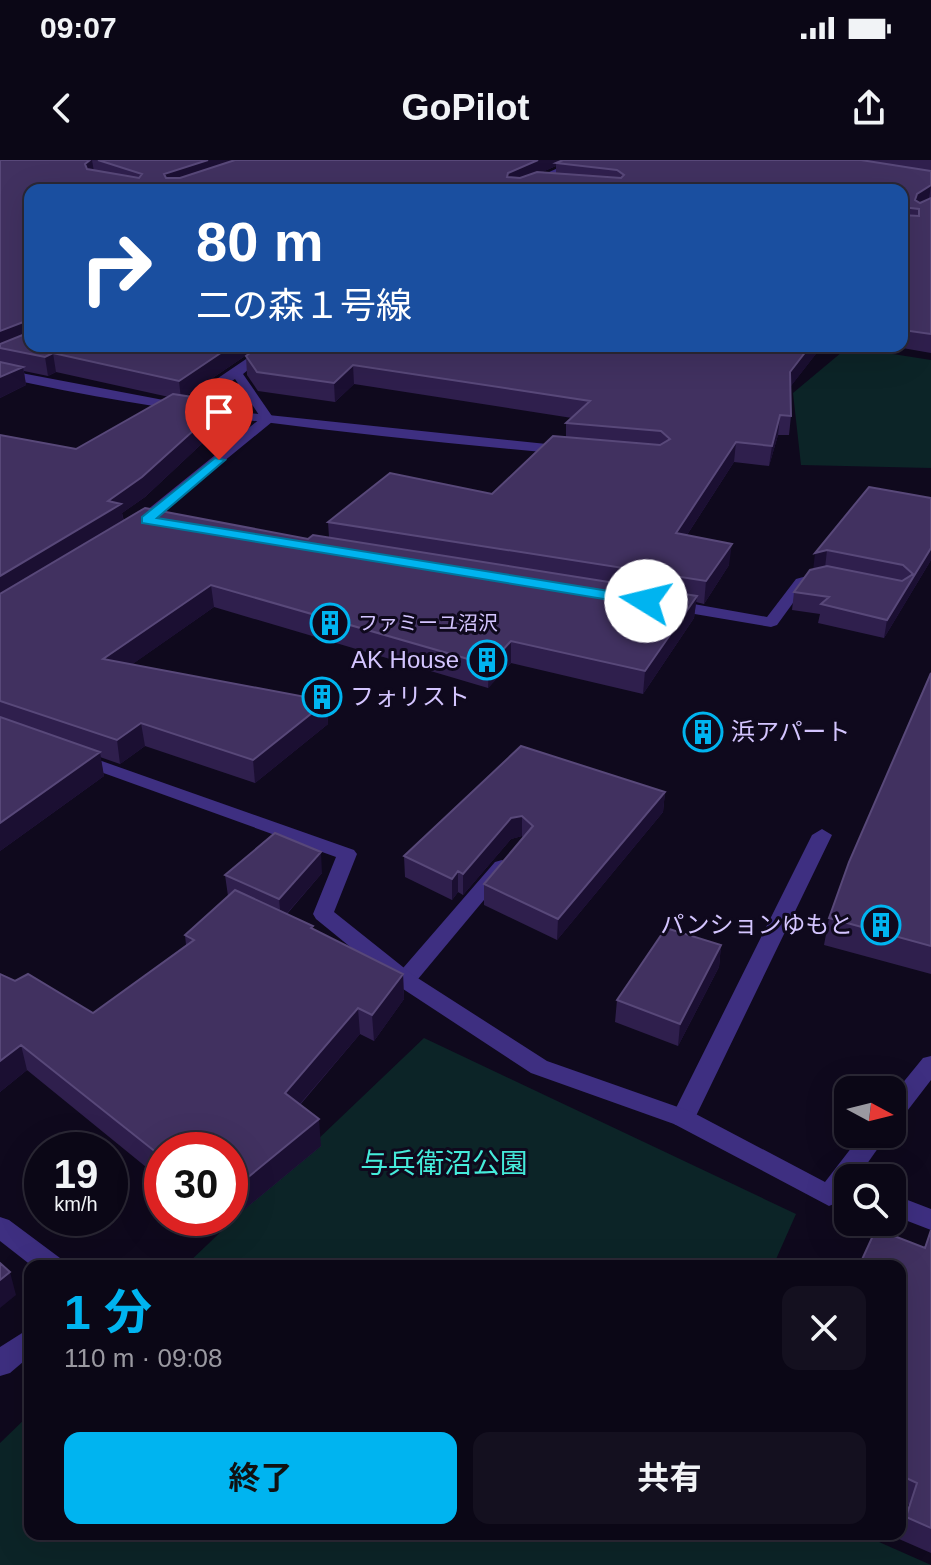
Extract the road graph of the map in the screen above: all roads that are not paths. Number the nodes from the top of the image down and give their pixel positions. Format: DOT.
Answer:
graph roads {
  1 [pos="583,160"];
  2 [pos="537,180"];
  3 [pos="553,182"];
  4 [pos="527,184"];
  5 [pos="264,352"];
  6 [pos="0,373"];
  7 [pos="237,373"];
  8 [pos="180,408"];
  9 [pos="268,419"];
  10 [pos="583,451"];
  11 [pos="121,537"];
  12 [pos="839,579"];
  13 [pos="662,604"];
  14 [pos="58,750"];
  15 [pos="822,835"];
  16 [pos="520,845"];
  17 [pos="405,980"];
  18 [pos="931,1064"];
  19 [pos="906,1095"];
  20 [pos="683,1118"];
  21 [pos="834,1191"];
  22 [pos="906,1210"];
  23 [pos="931,1220"];
  24 [pos="0,1227"];
  25 [pos="43,1260"];
  26 [pos="24,1345"];
  27 [pos="0,1364"];
  1 -- 2 [label="street"];
  2 -- 3 [label="street"];
  2 -- 4 [label="street"];
  5 -- 7 [label="street"];
  6 -- 8 [label="street"];
  7 -- 8 [label="street"];
  7 -- 9 [label="street"];
  8 -- 9 [label="street"];
  9 -- 10 [label="street"];
  9 -- 11 [label="street"];
  12 -- 13 [label="street"];
  14 -- 17 [label="street"];
  15 -- 20 [label="street"];
  16 -- 17 [label="street"];
  17 -- 20 [label="street"];
  18 -- 19 [label="street"];
  20 -- 21 [label="street"];
  22 -- 23 [label="street"];
  24 -- 25 [label="street"];
  26 -- 27 [label="street"];
}
